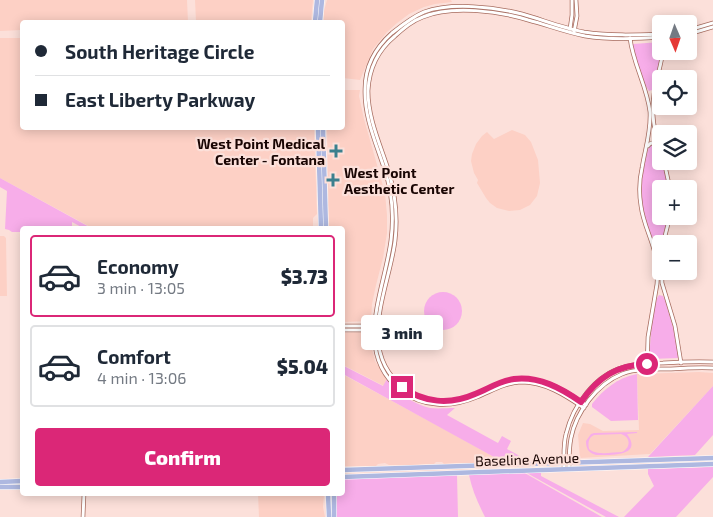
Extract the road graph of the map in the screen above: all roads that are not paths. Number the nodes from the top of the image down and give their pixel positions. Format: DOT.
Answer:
graph roads {
  1 [pos="317,0"];
  2 [pos="322,0"];
  3 [pos="572,0"];
  4 [pos="576,0"];
  5 [pos="315,20"];
  6 [pos="320,20"];
  7 [pos="713,25"];
  8 [pos="698,29"];
  9 [pos="572,31"];
  10 [pos="652,36"];
  11 [pos="630,37"];
  12 [pos="642,83"];
  13 [pos="652,92"];
  14 [pos="318,130"];
  15 [pos="323,130"];
  16 [pos="652,143"];
  17 [pos="647,147"];
  18 [pos="321,226"];
  19 [pos="326,226"];
  20 [pos="650,238"];
  21 [pos="652,241"];
  22 [pos="662,280"];
  23 [pos="655,297"];
  24 [pos="669,305"];
  25 [pos="345,326"];
  26 [pos="377,328"];
  27 [pos="345,330"];
  28 [pos="680,362"];
  29 [pos="713,362"];
  30 [pos="647,364"];
  31 [pos="681,368"];
  32 [pos="713,368"];
  33 [pos="647,370"];
  34 [pos="580,403"];
  35 [pos="585,406"];
  36 [pos="713,458"];
  37 [pos="713,464"];
  38 [pos="567,466"];
  39 [pos="345,470"];
  40 [pos="345,477"];
  41 [pos="20,481"];
  42 [pos="0,482"];
  43 [pos="0,487"];
  44 [pos="20,487"];
  45 [pos="84,496"];
  46 [pos="328,496"];
  47 [pos="334,496"];
  48 [pos="83,517"];
  49 [pos="329,517"];
  50 [pos="334,517"];
  1 -- 5 [label="main road"];
  2 -- 6 [label="main road"];
  3 -- 9 [label="street"];
  4 -- 9 [label="street"];
  7 -- 8 [label="street"];
  9 -- 11 [label="street"];
  9 -- 26 [label="street"];
  10 -- 11 [label="street"];
  11 -- 12 [label="street"];
  12 -- 13 [label="street"];
  12 -- 17 [label="street"];
  14 -- 18 [label="main road"];
  15 -- 19 [label="main road"];
  16 -- 17 [label="street"];
  17 -- 20 [label="street"];
  20 -- 21 [label="street"];
  20 -- 23 [label="street"];
  22 -- 24 [label="street"];
  23 -- 24 [label="street"];
  23 -- 30 [label="street"];
  24 -- 28 [label="street"];
  25 -- 26 [label="street"];
  26 -- 27 [label="street"];
  26 -- 34 [label="street"];
  28 -- 29 [label="street"];
  28 -- 30 [label="street"];
  28 -- 31 [label="street"];
  30 -- 33 [label="street"];
  30 -- 34 [label="street"];
  31 -- 32 [label="street"];
  31 -- 33 [label="street"];
  33 -- 35 [label="street"];
  34 -- 35 [label="street"];
  34 -- 38 [label="street"];
  35 -- 38 [label="street"];
  36 -- 38 [label="main road, Baseline Avenue"];
  37 -- 38 [label="main road, Baseline Avenue"];
  38 -- 39 [label="main road, Baseline Avenue"];
  38 -- 40 [label="main road, Baseline Avenue"];
  41 -- 42 [label="main road"];
  43 -- 44 [label="main road"];
  45 -- 48 [label="street"];
  46 -- 49 [label="main road"];
  47 -- 50 [label="main road"];
}
